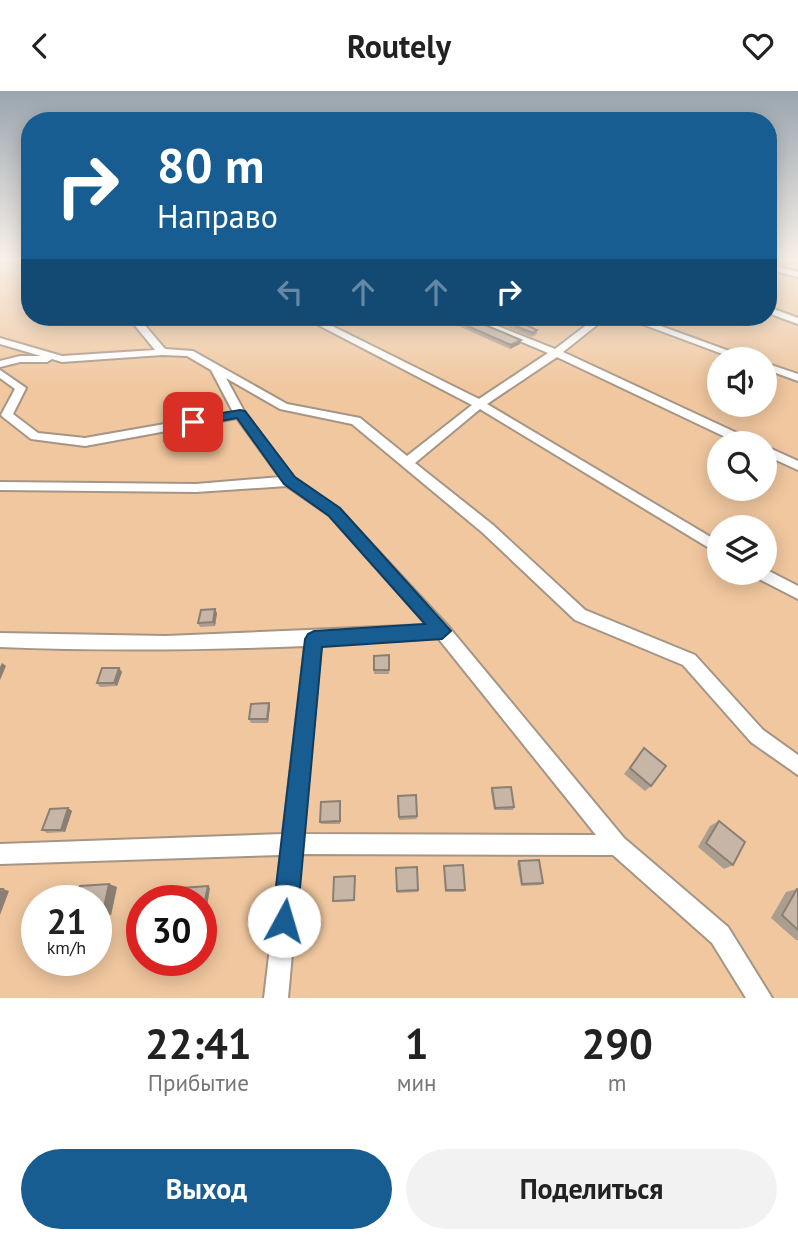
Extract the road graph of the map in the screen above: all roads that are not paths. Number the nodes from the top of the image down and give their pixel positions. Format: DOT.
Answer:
graph roads {
  1 [pos="777,313"];
  2 [pos="798,321"];
  3 [pos="141,326"];
  4 [pos="325,326"];
  5 [pos="489,326"];
  6 [pos="591,326"];
  7 [pos="653,326"];
  8 [pos="0,341"];
  9 [pos="712,347"];
  10 [pos="162,352"];
  11 [pos="556,353"];
  12 [pos="62,359"];
  13 [pos="0,364"];
  14 [pos="214,367"];
  15 [pos="777,370"];
  16 [pos="0,373"];
  17 [pos="798,377"];
  18 [pos="480,404"];
  19 [pos="240,414"];
  20 [pos="722,431"];
  21 [pos="777,456"];
  22 [pos="409,461"];
  23 [pos="798,466"];
  24 [pos="289,481"];
  25 [pos="0,486"];
  26 [pos="707,542"];
  27 [pos="777,582"];
  28 [pos="798,593"];
  29 [pos="442,631"];
  30 [pos="314,639"];
  31 [pos="0,640"];
  32 [pos="798,767"];
  33 [pos="292,844"];
  34 [pos="617,845"];
  35 [pos="0,854"];
  36 [pos="276,998"];
  37 [pos="760,998"];
  1 -- 2 [label="street"];
  3 -- 10 [label="street"];
  4 -- 18 [label="street"];
  5 -- 11 [label="street"];
  6 -- 11 [label="street"];
  7 -- 9 [label="street"];
  8 -- 12 [label="street"];
  10 -- 12 [label="street"];
  10 -- 14 [label="street"];
  11 -- 18 [label="street"];
  11 -- 20 [label="street"];
  12 -- 13 [label="street"];
  14 -- 19 [label="street"];
  14 -- 22 [label="street"];
  15 -- 17 [label="street"];
  16 -- 19 [label="street"];
  18 -- 22 [label="street"];
  18 -- 26 [label="street"];
  19 -- 24 [label="street"];
  21 -- 23 [label="street"];
  22 -- 32 [label="street"];
  24 -- 25 [label="street"];
  24 -- 29 [label="street"];
  27 -- 28 [label="street"];
  29 -- 30 [label="street"];
  29 -- 34 [label="street"];
  30 -- 31 [label="street"];
  30 -- 33 [label="street"];
  33 -- 34 [label="street"];
  33 -- 35 [label="street"];
  33 -- 36 [label="street"];
  34 -- 37 [label="street"];
}
